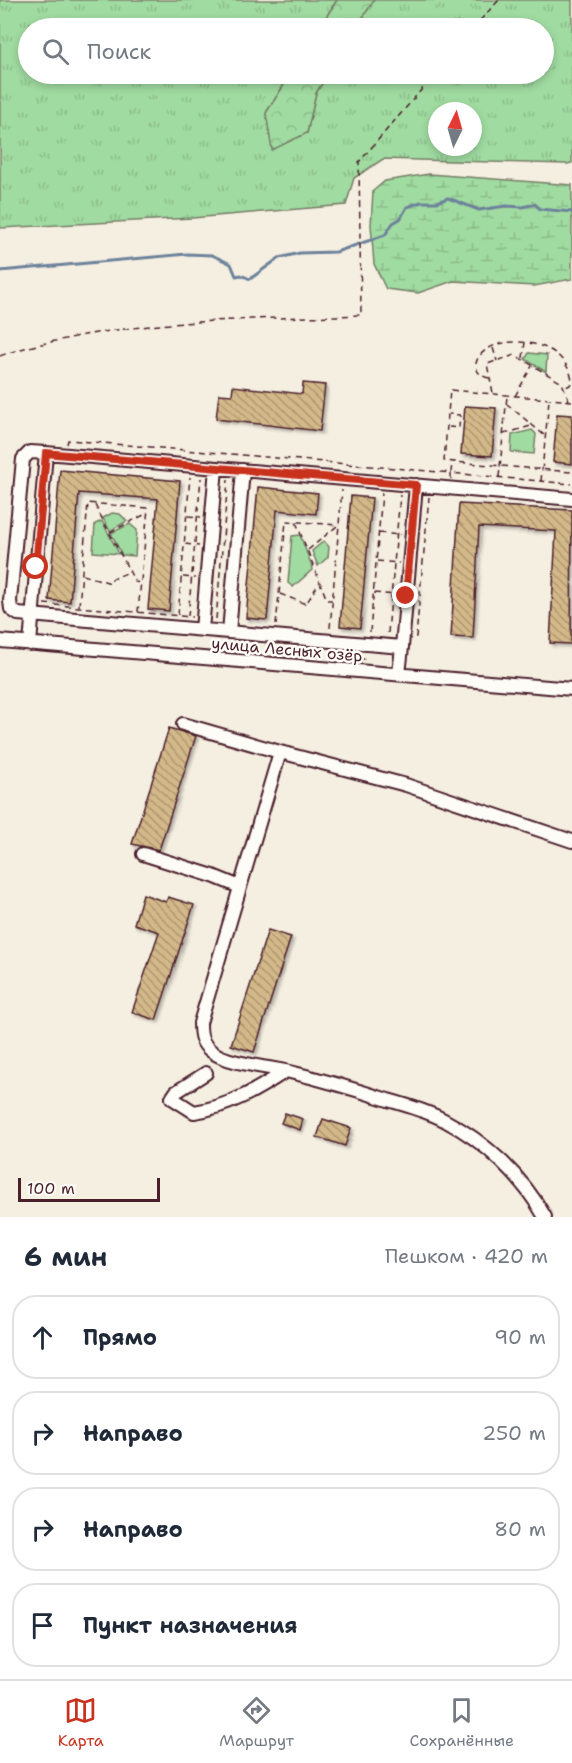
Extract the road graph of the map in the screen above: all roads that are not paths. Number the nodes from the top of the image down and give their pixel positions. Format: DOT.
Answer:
graph roads {
  1 [pos="46,453"];
  2 [pos="216,468"];
  3 [pos="243,470"];
  4 [pos="415,490"];
  5 [pos="572,499"];
  6 [pos="33,609"];
  7 [pos="207,622"];
  8 [pos="229,626"];
  9 [pos="0,641"];
  10 [pos="402,641"];
  11 [pos="30,644"];
  12 [pos="399,674"];
  13 [pos="572,689"];
  14 [pos="183,724"];
  15 [pos="280,752"];
  16 [pos="572,841"];
  17 [pos="143,854"];
  18 [pos="240,887"];
  19 [pos="286,1071"];
  20 [pos="206,1073"];
  21 [pos="544,1216"];
  1 -- 2 [label="street"];
  1 -- 6 [label="street"];
  1 -- 6 [label="street"];
  2 -- 3 [label="street"];
  2 -- 7 [label="street"];
  3 -- 4 [label="street"];
  3 -- 8 [label="street"];
  4 -- 5 [label="street"];
  4 -- 10 [label="street"];
  6 -- 7 [label="street"];
  6 -- 11 [label="street"];
  7 -- 8 [label="street"];
  8 -- 10 [label="street"];
  9 -- 11 [label="street, улица Лесных озёр"];
  10 -- 12 [label="street"];
  11 -- 12 [label="street, улица Лесных озёр"];
  12 -- 13 [label="street, улица Лесных озёр"];
  14 -- 15 [label="street"];
  15 -- 16 [label="street"];
  15 -- 18 [label="street"];
  17 -- 18 [label="street"];
  18 -- 19 [label="street"];
  19 -- 20 [label="street"];
  19 -- 21 [label="street"];
}
